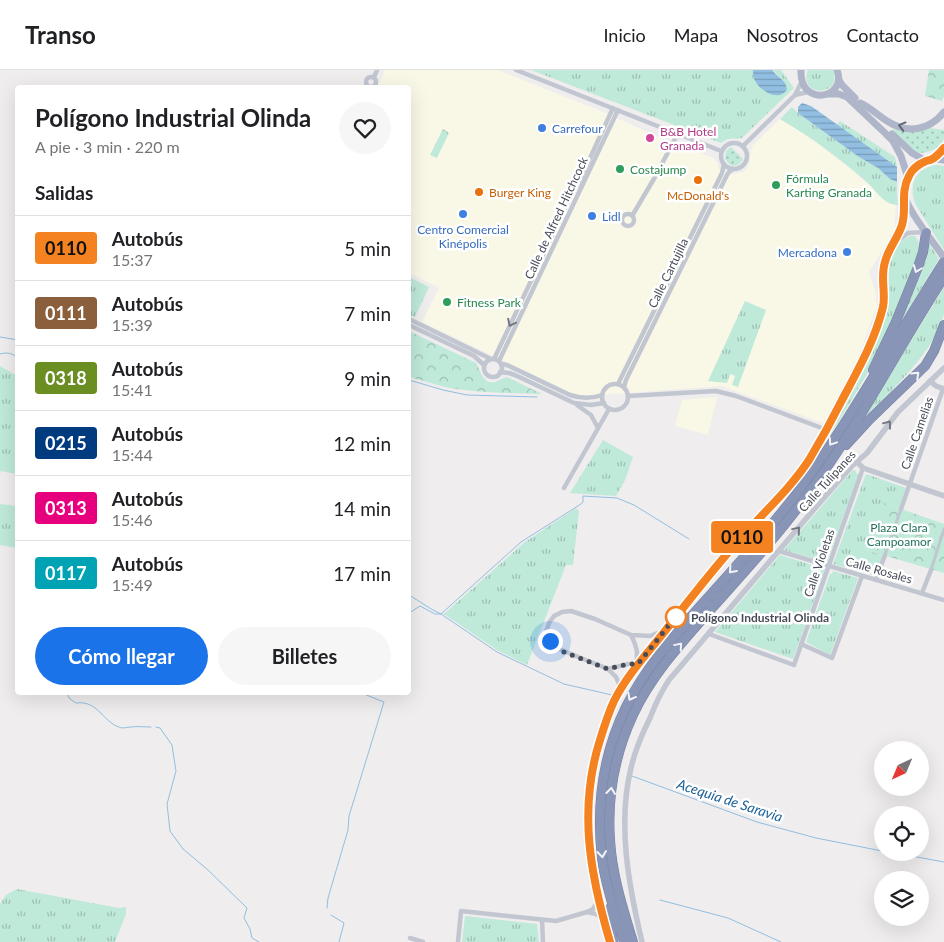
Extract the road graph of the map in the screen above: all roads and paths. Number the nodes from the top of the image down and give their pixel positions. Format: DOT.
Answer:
graph roads {
  1 [pos="377,70"];
  2 [pos="516,70"];
  3 [pos="801,70"];
  4 [pos="837,70"];
  5 [pos="839,80"];
  6 [pos="802,81"];
  7 [pos="368,85"];
  8 [pos="808,92"];
  9 [pos="829,94"];
  10 [pos="795,95"];
  11 [pos="860,102"];
  12 [pos="613,108"];
  13 [pos="618,110"];
  14 [pos="944,112"];
  15 [pos="677,135"];
  16 [pos="743,146"];
  17 [pos="944,148"];
  18 [pos="721,151"];
  19 [pos="929,160"];
  20 [pos="944,160"];
  21 [pos="724,164"];
  22 [pos="733,169"];
  23 [pos="908,178"];
  24 [pos="904,192"];
  25 [pos="632,216"];
  26 [pos="926,232"];
  27 [pos="894,244"];
  28 [pos="943,259"];
  29 [pos="941,277"];
  30 [pos="411,323"];
  31 [pos="944,325"];
  32 [pos="417,326"];
  33 [pos="942,332"];
  34 [pos="492,359"];
  35 [pos="500,363"];
  36 [pos="484,365"];
  37 [pos="943,371"];
  38 [pos="500,372"];
  39 [pos="930,381"];
  40 [pos="618,384"];
  41 [pos="624,388"];
  42 [pos="944,389"];
  43 [pos="602,395"];
  44 [pos="628,396"];
  45 [pos="859,402"];
  46 [pos="574,403"];
  47 [pos="604,403"];
  48 [pos="609,409"];
  49 [pos="598,428"];
  50 [pos="827,430"];
  51 [pos="831,461"];
  52 [pos="857,462"];
  53 [pos="863,468"];
  54 [pos="910,484"];
  55 [pos="564,488"];
  56 [pos="944,496"];
  57 [pos="901,509"];
  58 [pos="944,529"];
  59 [pos="779,551"];
  60 [pos="885,555"];
  61 [pos="829,566"];
  62 [pos="931,570"];
  63 [pos="862,576"];
  64 [pos="876,580"];
  65 [pos="922,593"];
  66 [pos="944,600"];
  67 [pos="666,629"];
  68 [pos="709,634"];
  69 [pos="631,635"];
  70 [pos="801,644"];
  71 [pos="638,664"];
  72 [pos="608,669"];
  73 [pos="621,689"];
  74 [pos="608,886"];
  75 [pos="599,903"];
  76 [pos="587,912"];
  77 [pos="603,919"];
  78 [pos="542,920"];
  79 [pos="410,938"];
  80 [pos="423,942"];
  81 [pos="458,942"];
  82 [pos="543,942"];
  83 [pos="612,942"];
  84 [pos="624,942"];
  85 [pos="633,942"];
  86 [pos="642,942"];
  1 -- 7 [label="street"];
  2 -- 12 [label="street"];
  3 -- 6 [label="main road"];
  4 -- 5 [label="main road"];
  5 -- 9 [label="main road"];
  5 -- 11 [label="main road"];
  6 -- 8 [label="main road"];
  6 -- 10 [label="street"];
  8 -- 9 [label="main road"];
  8 -- 10 [label="street"];
  9 -- 23 [label="main road"];
  10 -- 16 [label="street"];
  14 -- 11 [label="main road, one-way"];
  11 -- 19 [label="main road"];
  12 -- 13 [label="street"];
  12 -- 34 [label="street, Calle de Alfred Hitchcock, one-way"];
  13 -- 15 [label="street"];
  13 -- 35 [label="street, Calle de Alfred Hitchcock"];
  15 -- 18 [label="street"];
  15 -- 25 [label="street"];
  16 -- 18 [label="street"];
  16 -- 22 [label="street"];
  17 -- 19 [label="main road"];
  18 -- 21 [label="street"];
  19 -- 20 [label="main road"];
  19 -- 23 [label="main road"];
  21 -- 22 [label="street"];
  21 -- 40 [label="street, Calle Cartujilla"];
  22 -- 41 [label="street, Calle Cartujilla"];
  23 -- 24 [label="main road"];
  24 -- 26 [label="main road"];
  24 -- 27 [label="street"];
  26 -- 27 [label="street"];
  26 -- 28 [label="main road"];
  26 -- 45 [label="highway, one-way"];
  27 -- 50 [label="street"];
  28 -- 29 [label="highway"];
  29 -- 45 [label="highway"];
  29 -- 51 [label="highway"];
  30 -- 32 [label="street"];
  31 -- 33 [label="highway"];
  32 -- 34 [label="street"];
  32 -- 36 [label="street"];
  51 -- 33 [label="highway, one-way"];
  34 -- 35 [label="street"];
  34 -- 36 [label="street"];
  35 -- 38 [label="street"];
  35 -- 43 [label="street"];
  36 -- 38 [label="street"];
  37 -- 39 [label="street, Calle Tulipanes"];
  38 -- 46 [label="street"];
  39 -- 42 [label="street"];
  52 -- 39 [label="street, Calle Tulipanes, one-way"];
  40 -- 41 [label="street"];
  40 -- 43 [label="street"];
  41 -- 44 [label="street"];
  42 -- 54 [label="street, Calle Camelias"];
  43 -- 47 [label="street"];
  44 -- 48 [label="street"];
  44 -- 50 [label="street"];
  45 -- 74 [label="highway, one-way"];
  46 -- 47 [label="street"];
  46 -- 49 [label="street"];
  47 -- 48 [label="street"];
  48 -- 49 [label="street"];
  49 -- 55 [label="street"];
  50 -- 67 [label="street"];
  85 -- 51 [label="highway, one-way"];
  52 -- 53 [label="street"];
  59 -- 52 [label="street, Calle Tulipanes, one-way"];
  53 -- 54 [label="street"];
  53 -- 61 [label="street, Calle Violetas"];
  54 -- 56 [label="street"];
  54 -- 57 [label="street"];
  57 -- 60 [label="street"];
  58 -- 62 [label="street"];
  59 -- 61 [label="street, Calle Rosales"];
  59 -- 68 [label="street, Calle Tulipanes"];
  60 -- 64 [label="street"];
  61 -- 63 [label="street, Calle Rosales"];
  61 -- 70 [label="street, Calle Violetas"];
  62 -- 65 [label="street"];
  63 -- 64 [label="street, Calle Rosales"];
  63 -- 70 [label="street"];
  64 -- 65 [label="street, Calle Rosales"];
  65 -- 66 [label="street, Calle Rosales"];
  67 -- 69 [label="street"];
  67 -- 71 [label="street"];
  68 -- 70 [label="street, Calle Violetas"];
  68 -- 86 [label="street, Calle Tulipanes"];
  69 -- 71 [label="street"];
  69 -- 72 [label="street"];
  71 -- 72 [label="street"];
  71 -- 73 [label="street"];
  72 -- 73 [label="street"];
  73 -- 75 [label="street"];
  74 -- 83 [label="highway"];
  74 -- 84 [label="highway"];
  75 -- 76 [label="street"];
  75 -- 77 [label="street"];
  76 -- 77 [label="street"];
  76 -- 78 [label="street"];
  77 -- 83 [label="street"];
  78 -- 81 [label="street"];
  78 -- 82 [label="street"];
  79 -- 80 [label="street"];
}
